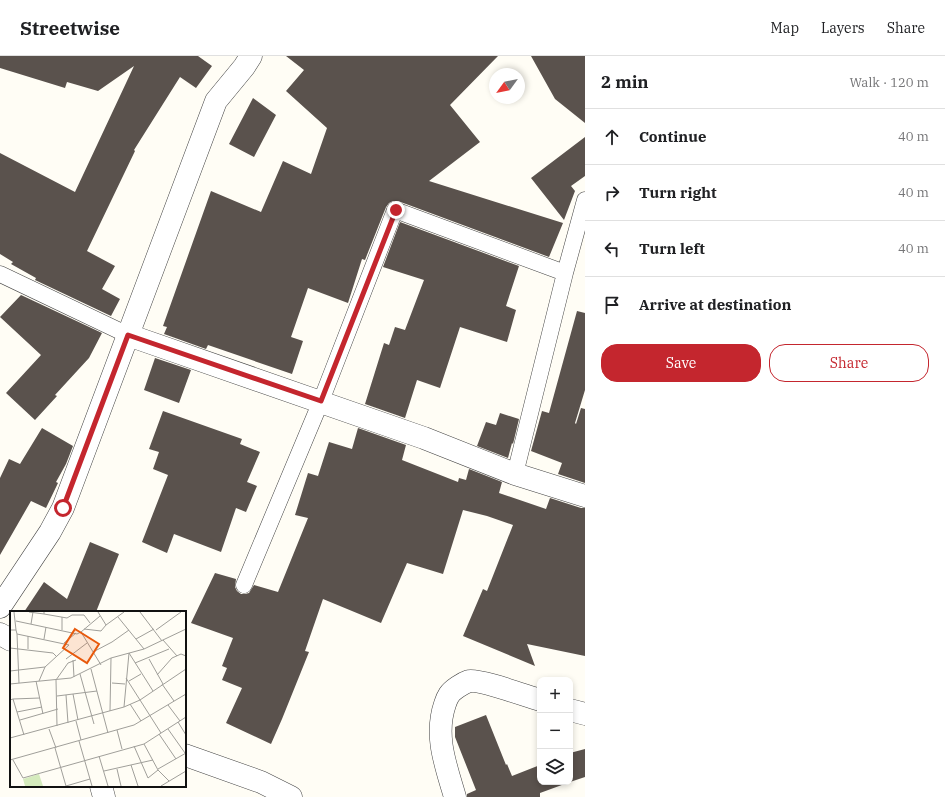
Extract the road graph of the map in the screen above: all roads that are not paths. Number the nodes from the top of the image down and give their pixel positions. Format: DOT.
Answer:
graph roads {
  1 [pos="242,60"];
  2 [pos="585,200"];
  3 [pos="565,273"];
  4 [pos="0,274"];
  5 [pos="128,335"];
  6 [pos="321,401"];
  7 [pos="515,474"];
  8 [pos="585,496"];
  9 [pos="244,585"];
  10 [pos="0,607"];
  11 [pos="0,634"];
  12 [pos="10,639"];
  13 [pos="537,699"];
  14 [pos="573,711"];
  15 [pos="585,714"];
  16 [pos="186,755"];
  17 [pos="101,787"];
  18 [pos="104,797"];
  19 [pos="291,797"];
  20 [pos="455,797"];
  1 -- 5 [label="street"];
  2 -- 3 [label="lane"];
  3 -- 6 [label="lane"];
  3 -- 7 [label="lane"];
  4 -- 5 [label="lane"];
  5 -- 6 [label="street"];
  5 -- 10 [label="street"];
  6 -- 7 [label="street"];
  6 -- 9 [label="lane"];
  7 -- 8 [label="street"];
  11 -- 12 [label="street"];
  13 -- 20 [label="street"];
  14 -- 15 [label="street"];
  16 -- 19 [label="street"];
  17 -- 18 [label="street"];
}
